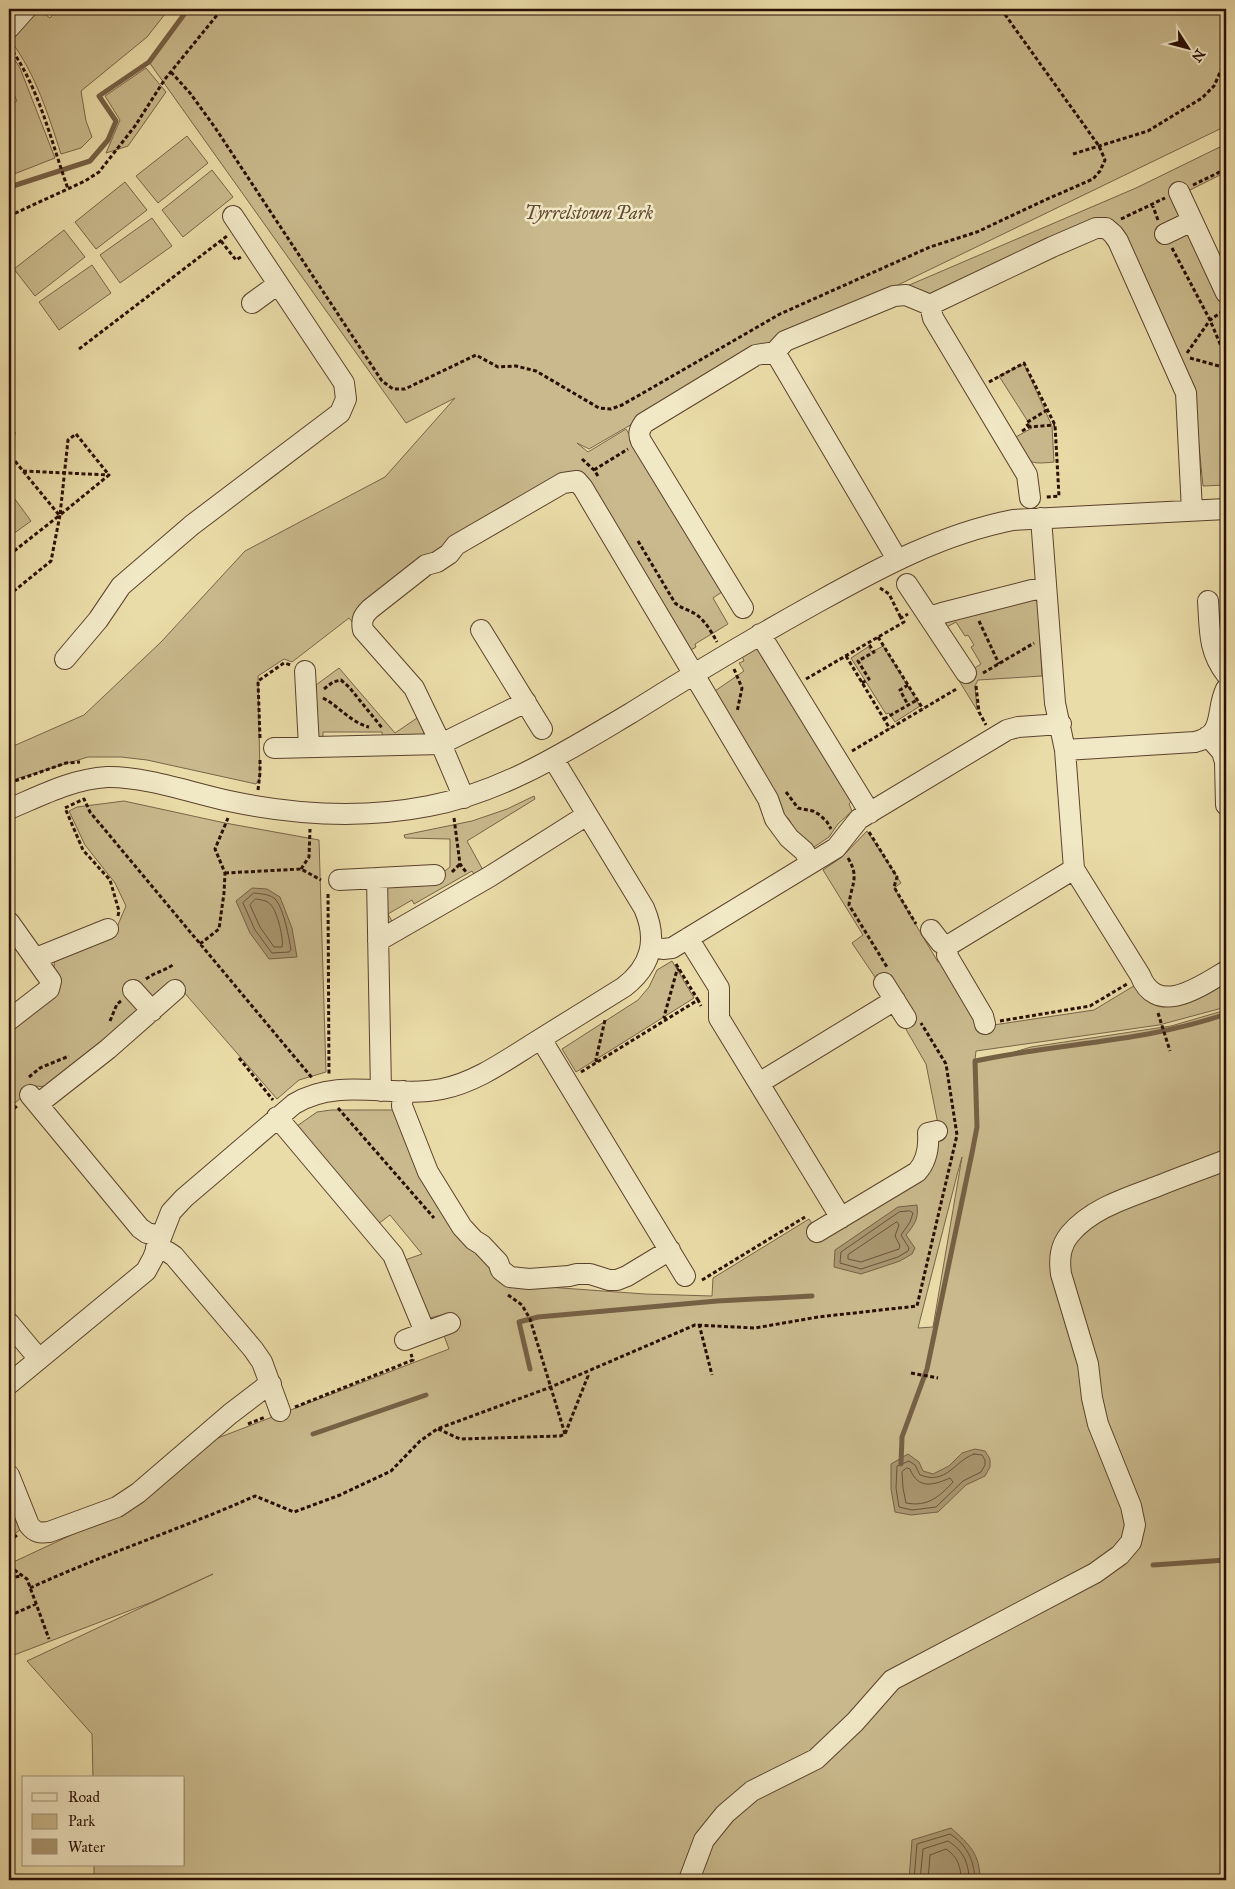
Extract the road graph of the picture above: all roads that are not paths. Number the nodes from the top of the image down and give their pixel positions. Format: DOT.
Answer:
graph roads {
  1 [pos="26,9"];
  2 [pos="9,28"];
  3 [pos="1179,192"];
  4 [pos="1192,221"];
  5 [pos="236,222"];
  6 [pos="1165,234"];
  7 [pos="278,284"];
  8 [pos="1226,293"];
  9 [pos="252,303"];
  10 [pos="930,305"];
  11 [pos="775,352"];
  12 [pos="1030,498"];
  13 [pos="1226,509"];
  14 [pos="1192,511"];
  15 [pos="1041,518"];
  16 [pos="897,558"];
  17 [pos="907,584"];
  18 [pos="1046,589"];
  19 [pos="1208,601"];
  20 [pos="743,608"];
  21 [pos="925,612"];
  22 [pos="481,630"];
  23 [pos="760,634"];
  24 [pos="65,659"];
  25 [pos="690,666"];
  26 [pos="305,671"];
  27 [pos="1226,674"];
  28 [pos="969,676"];
  29 [pos="1226,690"];
  30 [pos="526,702"];
  31 [pos="1061,724"];
  32 [pos="542,729"];
  33 [pos="1208,736"];
  34 [pos="441,744"];
  35 [pos="264,747"];
  36 [pos="309,747"];
  37 [pos="1065,750"];
  38 [pos="554,760"];
  39 [pos="1226,805"];
  40 [pos="9,809"];
  41 [pos="458,809"];
  42 [pos="587,814"];
  43 [pos="868,819"];
  44 [pos="811,863"];
  45 [pos="1074,870"];
  46 [pos="435,875"];
  47 [pos="377,878"];
  48 [pos="334,880"];
  49 [pos="9,913"];
  50 [pos="108,929"];
  51 [pos="931,930"];
  52 [pos="688,938"];
  53 [pos="378,941"];
  54 [pos="949,945"];
  55 [pos="657,948"];
  56 [pos="36,958"];
  57 [pos="1226,971"];
  58 [pos="884,983"];
  59 [pos="133,990"];
  60 [pos="175,990"];
  61 [pos="895,1000"];
  62 [pos="152,1011"];
  63 [pos="906,1018"];
  64 [pos="9,1020"];
  65 [pos="985,1024"];
  66 [pos="541,1039"];
  67 [pos="759,1083"];
  68 [pos="381,1091"];
  69 [pos="403,1091"];
  70 [pos="280,1115"];
  71 [pos="937,1132"];
  72 [pos="1226,1160"];
  73 [pos="841,1218"];
  74 [pos="812,1224"];
  75 [pos="158,1242"];
  76 [pos="670,1250"];
  77 [pos="685,1276"];
  78 [pos="450,1323"];
  79 [pos="9,1325"];
  80 [pos="425,1332"];
  81 [pos="405,1340"];
  82 [pos="39,1359"];
  83 [pos="9,1384"];
  84 [pos="271,1384"];
  85 [pos="280,1411"];
  86 [pos="9,1476"];
  87 [pos="689,1880"];
  1 -- 2 [label="street"];
  3 -- 4 [label="street"];
  4 -- 6 [label="street"];
  4 -- 8 [label="street"];
  5 -- 7 [label="street"];
  7 -- 9 [label="street"];
  7 -- 24 [label="street"];
  10 -- 11 [label="street"];
  10 -- 12 [label="street"];
  10 -- 14 [label="street"];
  11 -- 16 [label="street"];
  11 -- 20 [label="street"];
  13 -- 14 [label="street"];
  14 -- 15 [label="street"];
  15 -- 16 [label="street"];
  15 -- 18 [label="street"];
  16 -- 23 [label="street"];
  17 -- 21 [label="street"];
  18 -- 21 [label="street"];
  18 -- 31 [label="street"];
  19 -- 27 [label="street"];
  21 -- 28 [label="street"];
  22 -- 30 [label="street"];
  23 -- 25 [label="street"];
  23 -- 43 [label="street"];
  25 -- 34 [label="street"];
  25 -- 38 [label="street"];
  25 -- 44 [label="street"];
  26 -- 36 [label="street"];
  29 -- 33 [label="street"];
  30 -- 32 [label="street"];
  30 -- 34 [label="street"];
  31 -- 37 [label="street"];
  31 -- 43 [label="street"];
  33 -- 37 [label="street"];
  33 -- 39 [label="street"];
  34 -- 36 [label="street"];
  34 -- 41 [label="street"];
  35 -- 36 [label="street"];
  37 -- 45 [label="street"];
  38 -- 41 [label="street"];
  38 -- 42 [label="street"];
  40 -- 41 [label="street"];
  42 -- 53 [label="street"];
  42 -- 55 [label="street"];
  43 -- 44 [label="street"];
  44 -- 52 [label="street"];
  45 -- 54 [label="street"];
  45 -- 57 [label="street"];
  46 -- 47 [label="street"];
  47 -- 48 [label="street"];
  47 -- 53 [label="street"];
  49 -- 56 [label="street"];
  50 -- 56 [label="street"];
  51 -- 54 [label="street"];
  52 -- 55 [label="street"];
  52 -- 67 [label="street"];
  53 -- 68 [label="street"];
  54 -- 65 [label="street"];
  55 -- 66 [label="street"];
  56 -- 64 [label="street"];
  58 -- 61 [label="street"];
  59 -- 62 [label="street"];
  60 -- 62 [label="street"];
  61 -- 63 [label="street"];
  61 -- 67 [label="street"];
  62 -- 75 [label="street"];
  66 -- 69 [label="street"];
  66 -- 76 [label="street"];
  67 -- 73 [label="street"];
  68 -- 69 [label="street"];
  68 -- 70 [label="street"];
  69 -- 76 [label="street"];
  70 -- 75 [label="street"];
  70 -- 80 [label="street"];
  71 -- 73 [label="street"];
  72 -- 87 [label="street"];
  73 -- 74 [label="street"];
  75 -- 82 [label="street"];
  75 -- 84 [label="street"];
  76 -- 77 [label="street"];
  78 -- 80 [label="street"];
  79 -- 82 [label="street"];
  80 -- 81 [label="street"];
  82 -- 83 [label="street"];
  84 -- 85 [label="street"];
  84 -- 86 [label="street"];
}
